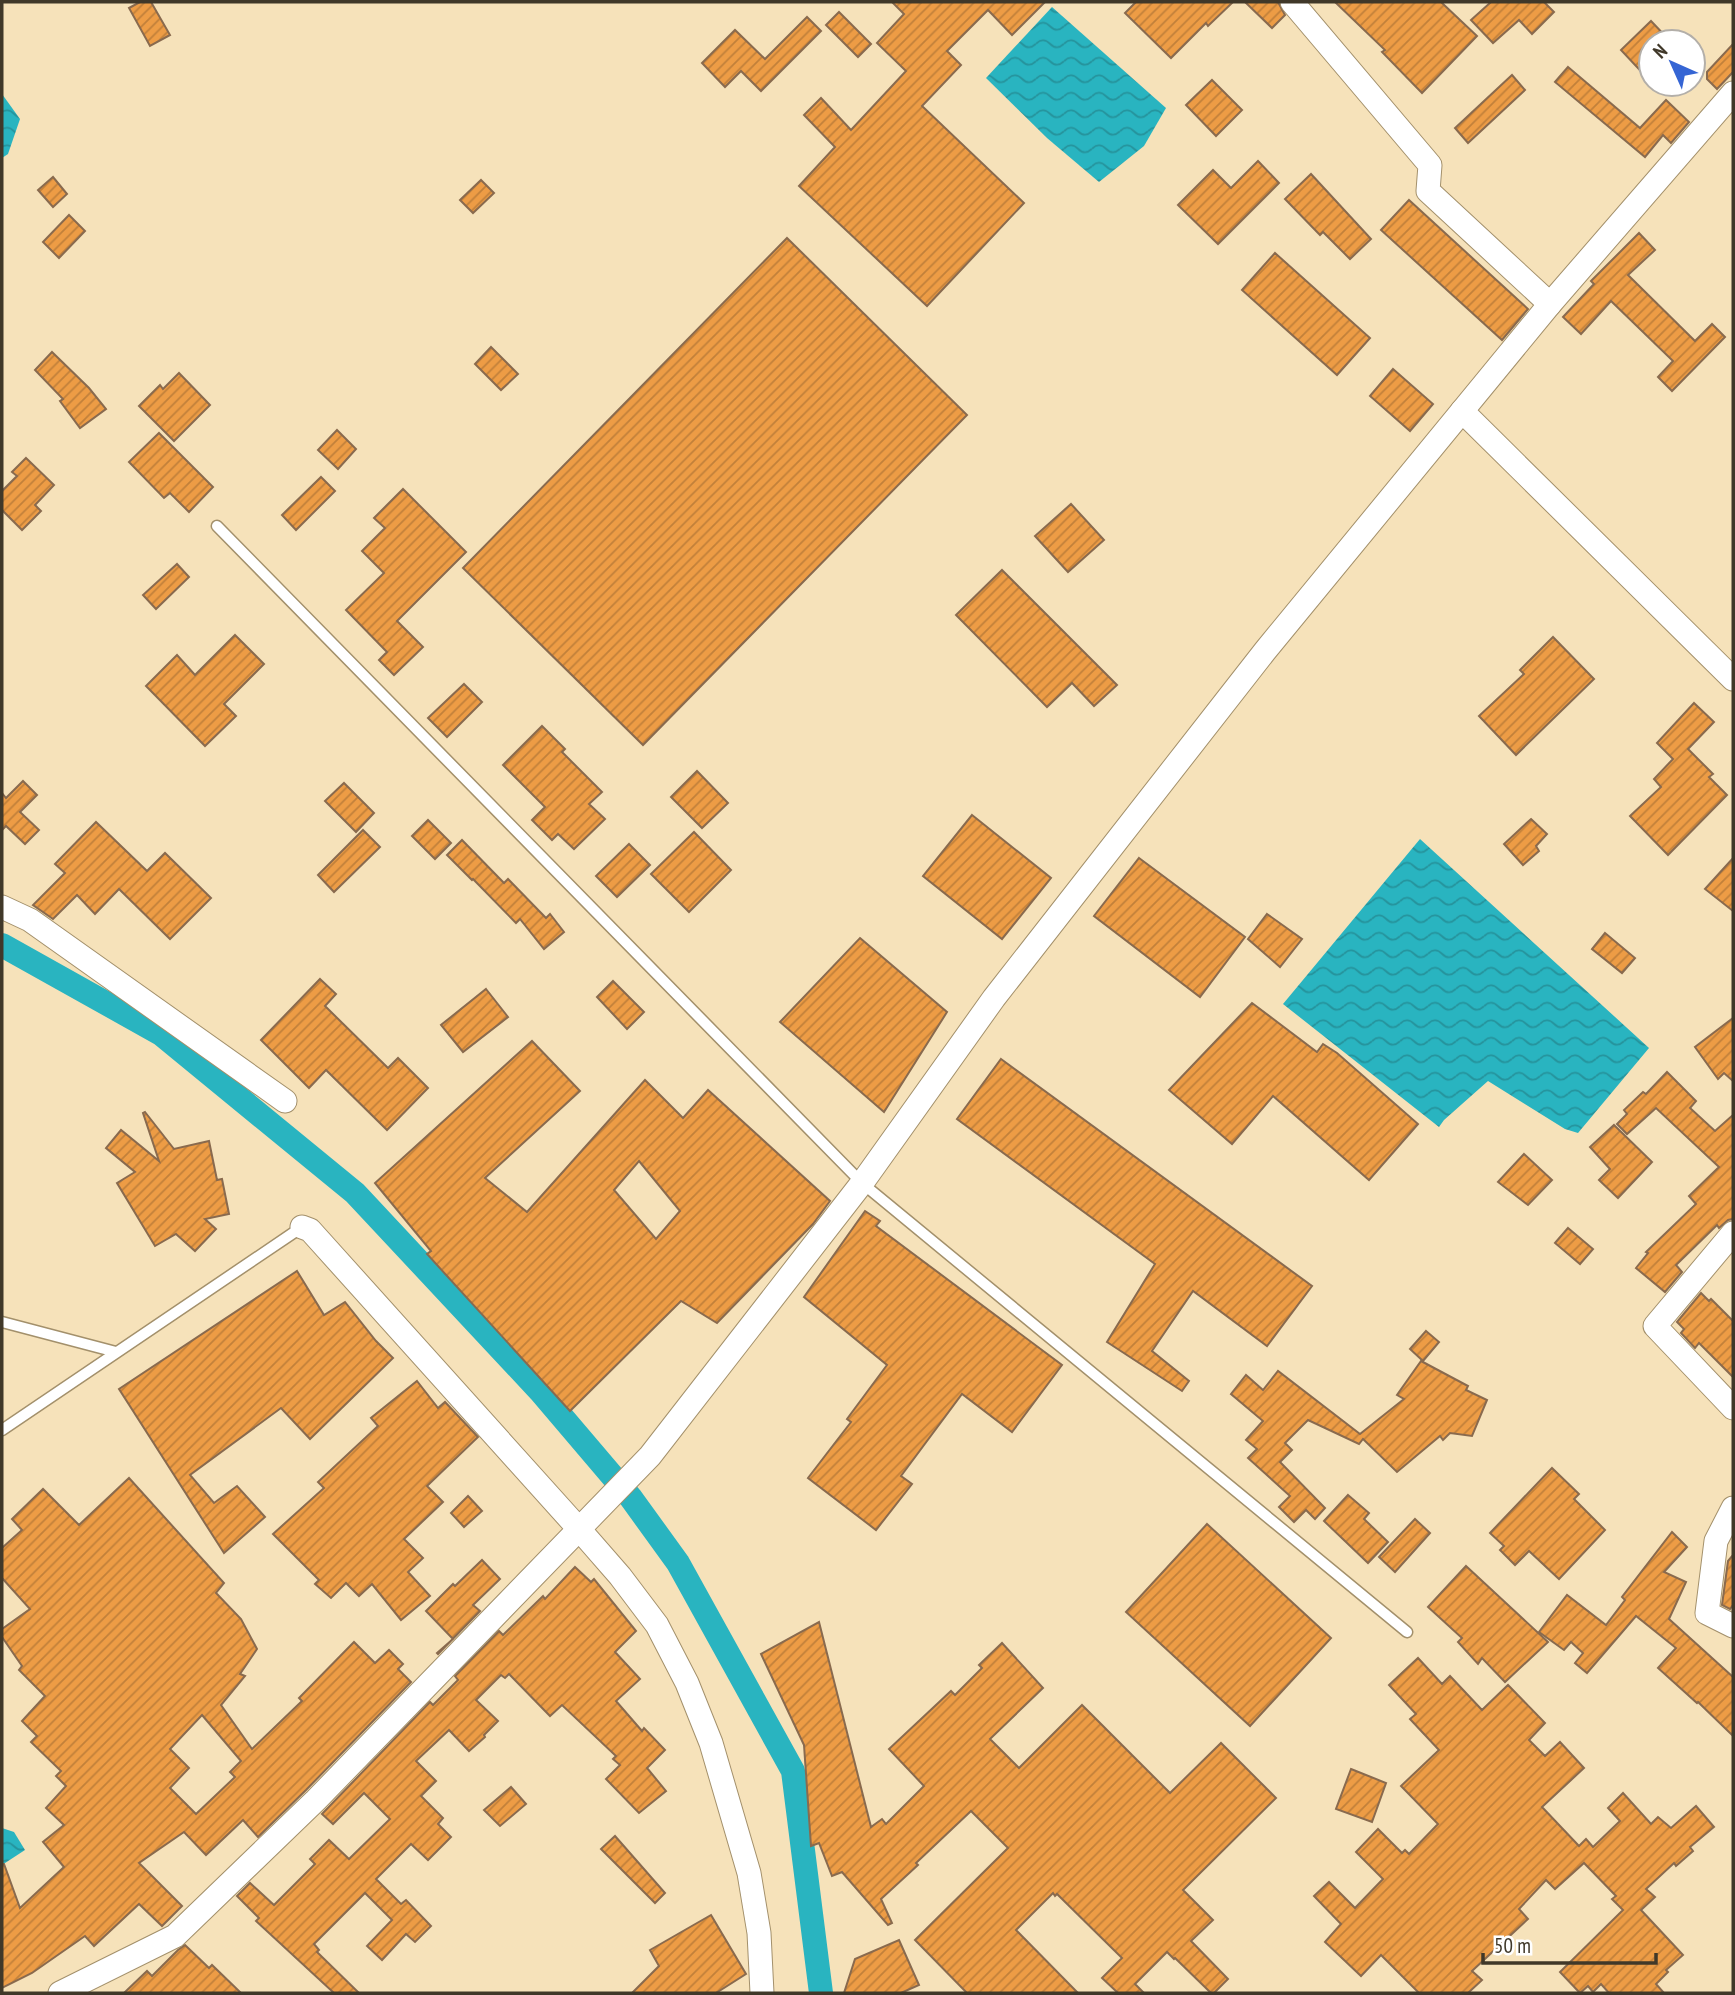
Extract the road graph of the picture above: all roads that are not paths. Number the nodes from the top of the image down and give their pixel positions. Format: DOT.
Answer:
graph roads {
  1 [pos="1292,2"];
  2 [pos="1733,93"];
  3 [pos="1549,304"];
  4 [pos="1462,411"];
  5 [pos="217,526"];
  6 [pos="1733,679"];
  7 [pos="2,906"];
  8 [pos="285,1101"];
  9 [pos="862,1183"];
  10 [pos="302,1227"];
  11 [pos="1733,1233"];
  12 [pos="2,1322"];
  13 [pos="116,1352"];
  14 [pos="1733,1409"];
  15 [pos="2,1430"];
  16 [pos="1733,1508"];
  17 [pos="586,1522"];
  18 [pos="1733,1626"];
  19 [pos="1407,1632"];
  20 [pos="60,1993"];
  21 [pos="762,1993"];
  1 -- 3 [label="street"];
  2 -- 3 [label="street"];
  3 -- 4 [label="street"];
  4 -- 6 [label="street"];
  4 -- 9 [label="street"];
  5 -- 9 [label="lane"];
  7 -- 8 [label="street"];
  9 -- 17 [label="street"];
  9 -- 19 [label="lane"];
  10 -- 13 [label="lane"];
  10 -- 17 [label="street"];
  11 -- 14 [label="street"];
  12 -- 13 [label="lane"];
  13 -- 15 [label="lane"];
  16 -- 18 [label="street"];
  17 -- 20 [label="street"];
  17 -- 21 [label="street"];
}
